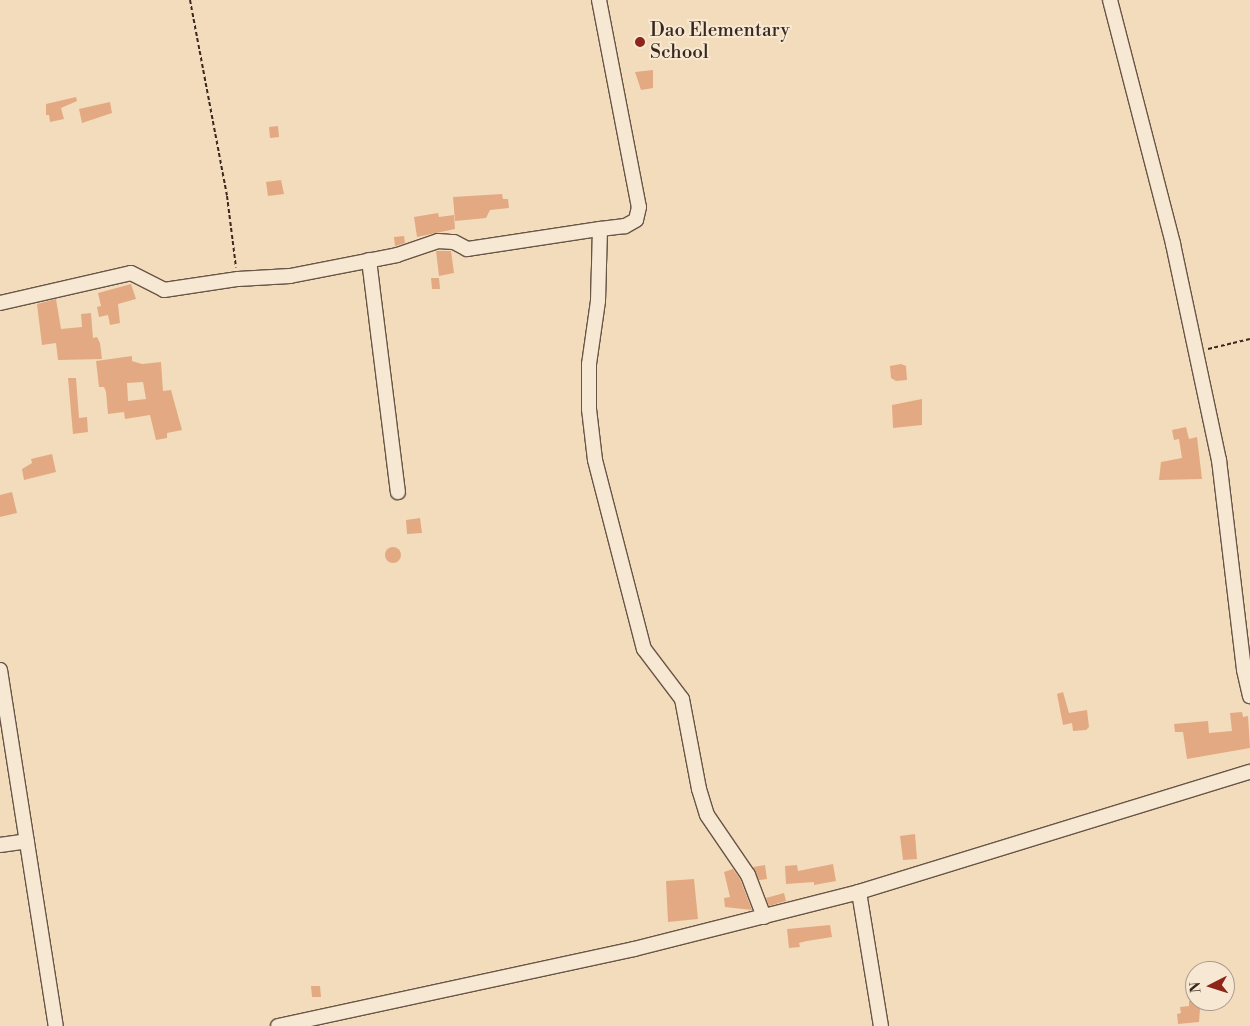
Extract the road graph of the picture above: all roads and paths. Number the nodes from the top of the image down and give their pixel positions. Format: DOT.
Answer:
graph roads {
  1 [pos="190,0"];
  2 [pos="599,0"];
  3 [pos="1110,0"];
  4 [pos="600,229"];
  5 [pos="368,260"];
  6 [pos="238,279"];
  7 [pos="0,303"];
  8 [pos="1250,339"];
  9 [pos="1197,356"];
  10 [pos="398,492"];
  11 [pos="0,670"];
  12 [pos="1250,696"];
  13 [pos="1250,772"];
  14 [pos="27,841"];
  15 [pos="0,845"];
  16 [pos="859,892"];
  17 [pos="764,917"];
  18 [pos="56,1026"];
  19 [pos="278,1026"];
  20 [pos="881,1026"];
  1 -- 6 [label="path"];
  2 -- 4 [label="street"];
  3 -- 9 [label="street"];
  4 -- 5 [label="street"];
  4 -- 17 [label="street"];
  5 -- 6 [label="street"];
  5 -- 10 [label="street"];
  6 -- 7 [label="street"];
  8 -- 9 [label="path"];
  9 -- 12 [label="street"];
  11 -- 14 [label="street"];
  13 -- 16 [label="street"];
  14 -- 15 [label="street"];
  14 -- 18 [label="street"];
  16 -- 17 [label="street"];
  16 -- 20 [label="street"];
  17 -- 19 [label="street"];
}
